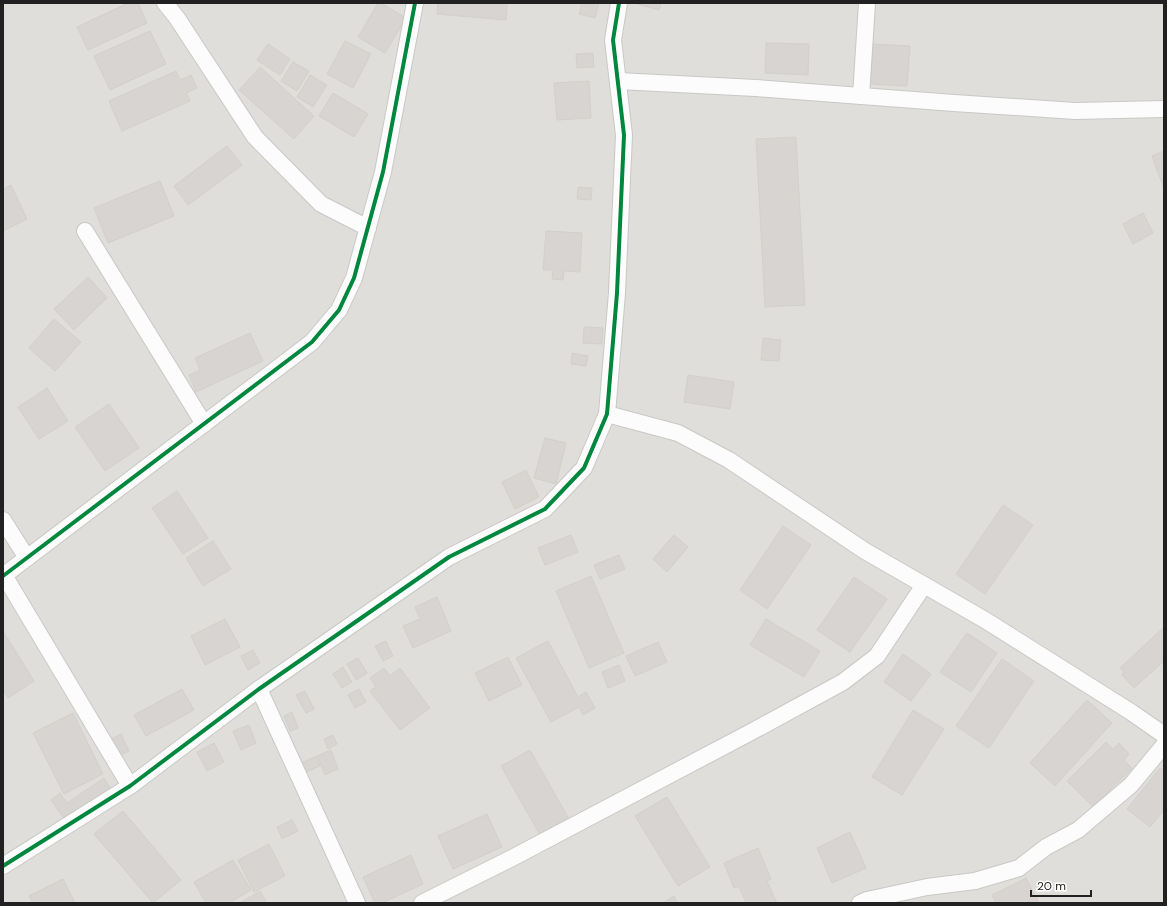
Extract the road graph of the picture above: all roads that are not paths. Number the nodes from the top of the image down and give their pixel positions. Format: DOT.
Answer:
graph roads {
  1 [pos="165,3"];
  2 [pos="415,3"];
  3 [pos="619,3"];
  4 [pos="867,3"];
  5 [pos="618,81"];
  6 [pos="861,96"];
  7 [pos="1164,109"];
  8 [pos="368,228"];
  9 [pos="85,231"];
  10 [pos="607,414"];
  11 [pos="204,424"];
  12 [pos="3,520"];
  13 [pos="27,558"];
  14 [pos="3,576"];
  15 [pos="924,585"];
  16 [pos="259,689"];
  17 [pos="1164,735"];
  18 [pos="1164,745"];
  19 [pos="130,786"];
  20 [pos="3,866"];
  21 [pos="357,903"];
  22 [pos="422,903"];
  23 [pos="860,903"];
  1 -- 8 [label="street"];
  2 -- 8 [label="street"];
  3 -- 5 [label="street"];
  4 -- 6 [label="street"];
  5 -- 6 [label="street"];
  5 -- 10 [label="street"];
  6 -- 7 [label="street"];
  8 -- 11 [label="street"];
  9 -- 11 [label="street"];
  10 -- 15 [label="street"];
  10 -- 16 [label="street"];
  11 -- 13 [label="street"];
  12 -- 13 [label="street"];
  13 -- 14 [label="street"];
  14 -- 19 [label="street"];
  15 -- 17 [label="street"];
  15 -- 22 [label="street"];
  16 -- 19 [label="street"];
  16 -- 21 [label="street"];
  18 -- 23 [label="street"];
  19 -- 20 [label="street"];
}
